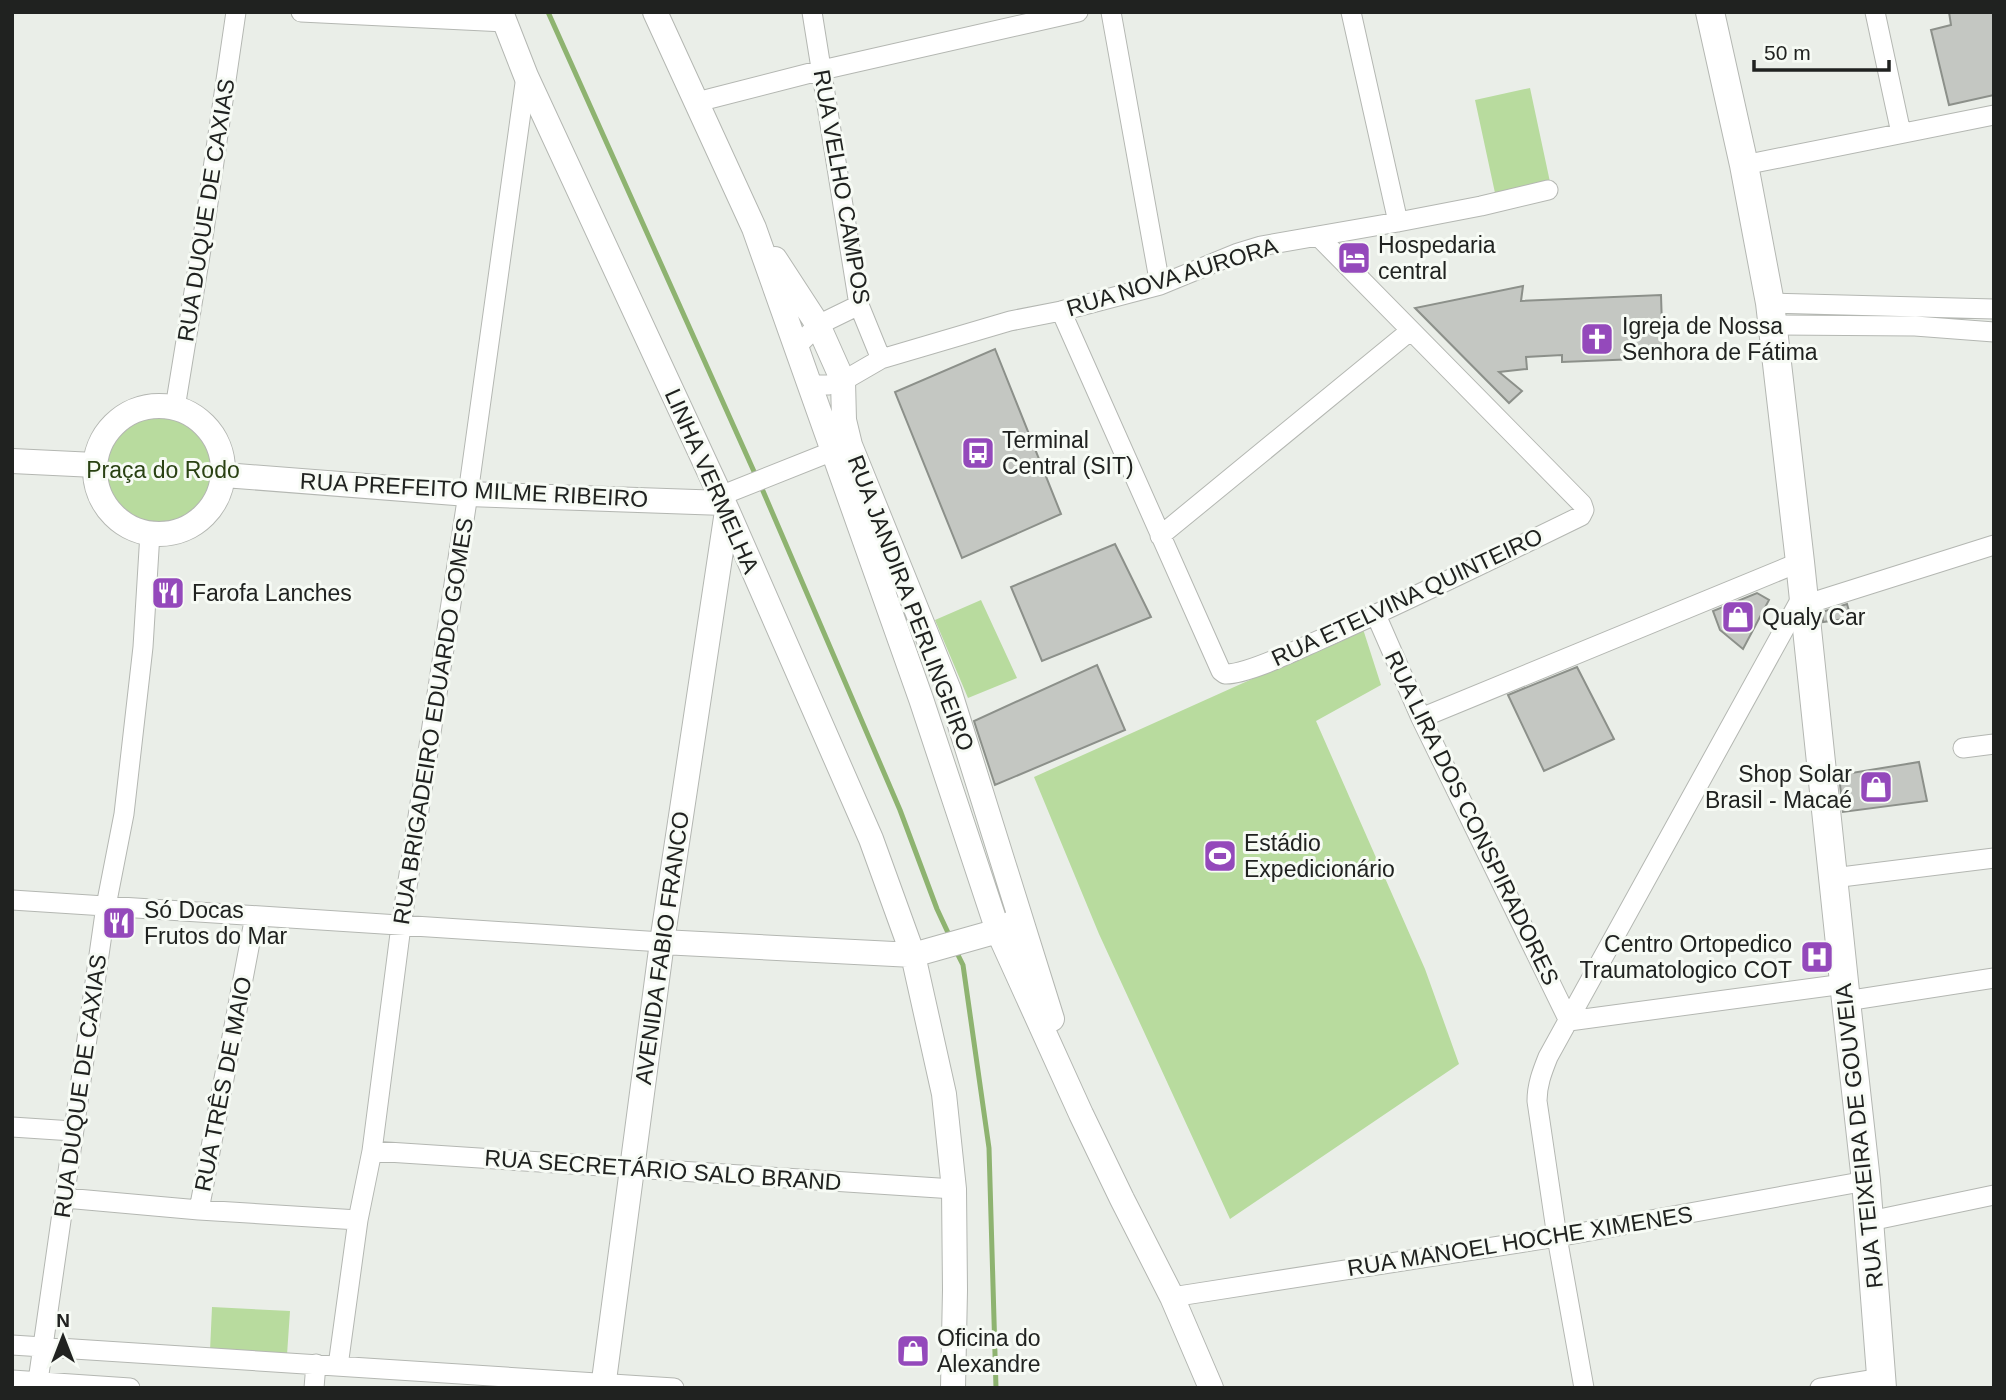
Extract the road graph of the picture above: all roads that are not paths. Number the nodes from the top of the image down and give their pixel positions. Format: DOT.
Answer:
graph roads {
  1 [pos="236,12"];
  2 [pos="300,12"];
  3 [pos="655,12"];
  4 [pos="812,12"];
  5 [pos="1078,12"];
  6 [pos="1111,12"];
  7 [pos="1351,12"];
  8 [pos="1710,12"];
  9 [pos="1875,12"];
  10 [pos="503,17"];
  11 [pos="822,70"];
  12 [pos="526,76"];
  13 [pos="698,102"];
  14 [pos="1994,115"];
  15 [pos="1901,133"];
  16 [pos="1744,165"];
  17 [pos="1548,190"];
  18 [pos="1398,222"];
  19 [pos="754,228"];
  20 [pos="1318,236"];
  21 [pos="1160,285"];
  22 [pos="859,305"];
  23 [pos="1913,306"];
  24 [pos="1994,309"];
  25 [pos="1061,311"];
  26 [pos="1771,314"];
  27 [pos="818,325"];
  28 [pos="1915,326"];
  29 [pos="1410,331"];
  30 [pos="1994,332"];
  31 [pos="796,347"];
  32 [pos="881,359"];
  33 [pos="843,381"];
  34 [pos="809,385"];
  35 [pos="175,408"];
  36 [pos="833,451"];
  37 [pos="12,461"];
  38 [pos="95,465"];
  39 [pos="224,475"];
  40 [pos="468,494"];
  41 [pos="724,503"];
  42 [pos="150,534"];
  43 [pos="1160,536"];
  44 [pos="1994,545"];
  45 [pos="1800,562"];
  46 [pos="718,571"];
  47 [pos="756,576"];
  48 [pos="1803,600"];
  49 [pos="1376,615"];
  50 [pos="949,690"];
  51 [pos="921,699"];
  52 [pos="1421,718"];
  53 [pos="1994,744"];
  54 [pos="1963,748"];
  55 [pos="1994,858"];
  56 [pos="1833,878"];
  57 [pos="12,900"];
  58 [pos="106,906"];
  59 [pos="1020,911"];
  60 [pos="256,916"];
  61 [pos="401,926"];
  62 [pos="998,931"];
  63 [pos="662,942"];
  64 [pos="918,954"];
  65 [pos="1994,978"];
  66 [pos="1845,992"];
  67 [pos="1569,1020"];
  68 [pos="1081,1114"];
  69 [pos="12,1127"];
  70 [pos="73,1131"];
  71 [pos="372,1151"];
  72 [pos="632,1168"];
  73 [pos="1866,1181"];
  74 [pos="954,1189"];
  75 [pos="1994,1195"];
  76 [pos="65,1198"];
  77 [pos="199,1210"];
  78 [pos="358,1220"];
  79 [pos="1870,1221"];
  80 [pos="1557,1237"];
  81 [pos="1172,1297"];
  82 [pos="12,1345"];
  83 [pos="43,1347"];
  84 [pos="316,1364"];
  85 [pos="338,1366"];
  86 [pos="358,1378"];
  87 [pos="12,1380"];
  88 [pos="1881,1383"];
  89 [pos="38,1385"];
  90 [pos="603,1385"];
  91 [pos="130,1388"];
  92 [pos="314,1388"];
  93 [pos="674,1388"];
  94 [pos="953,1388"];
  95 [pos="1211,1388"];
  96 [pos="1584,1388"];
  97 [pos="1821,1388"];
  1 -- 35 [label="street, RUA DUQUE DE CAXIAS"];
  2 -- 10 [label="street"];
  3 -- 13 [label="main road, RUA JANDIRA PERLINGEIRO"];
  4 -- 11 [label="street, RUA VELHO CAMPOS"];
  5 -- 11 [label="street"];
  6 -- 21 [label="street"];
  7 -- 18 [label="street"];
  8 -- 16 [label="highway, RUA TEIXEIRA DE GOUVEIA"];
  9 -- 15 [label="street"];
  10 -- 12 [label="main road, LINHA VERMELHA"];
  11 -- 13 [label="street"];
  11 -- 22 [label="street, RUA VELHO CAMPOS"];
  12 -- 40 [label="street, RUA BRIGADEIRO EDUARDO GOMES"];
  12 -- 41 [label="main road, LINHA VERMELHA"];
  13 -- 19 [label="main road, RUA JANDIRA PERLINGEIRO"];
  14 -- 15 [label="street"];
  15 -- 16 [label="street"];
  16 -- 26 [label="highway, RUA TEIXEIRA DE GOUVEIA"];
  17 -- 18 [label="street, RUA NOVA AURORA"];
  18 -- 20 [label="street, RUA NOVA AURORA"];
  19 -- 27 [label="main road, RUA JANDIRA PERLINGEIRO"];
  19 -- 31 [label="main road, RUA JANDIRA PERLINGEIRO"];
  20 -- 21 [label="street, RUA NOVA AURORA"];
  20 -- 29 [label="street"];
  21 -- 25 [label="street, RUA NOVA AURORA"];
  22 -- 27 [label="street"];
  22 -- 32 [label="street, RUA VELHO CAMPOS"];
  23 -- 24 [label="street"];
  23 -- 26 [label="street"];
  23 -- 28 [label="street"];
  25 -- 32 [label="street, RUA NOVA AURORA"];
  25 -- 43 [label="street"];
  26 -- 28 [label="street"];
  26 -- 45 [label="highway, RUA TEIXEIRA DE GOUVEIA"];
  27 -- 31 [label="street"];
  27 -- 33 [label="main road, RUA JANDIRA PERLINGEIRO"];
  28 -- 30 [label="street"];
  29 -- 43 [label="street"];
  29 -- 49 [label="street, RUA ETELVINA QUINTEIRO"];
  31 -- 34 [label="main road, RUA JANDIRA PERLINGEIRO"];
  32 -- 33 [label="street, RUA NOVA AURORA"];
  33 -- 34 [label="street"];
  33 -- 50 [label="main road, RUA JANDIRA PERLINGEIRO"];
  34 -- 36 [label="main road, RUA JANDIRA PERLINGEIRO"];
  35 -- 38 [label="main road"];
  35 -- 39 [label="main road"];
  36 -- 41 [label="street"];
  36 -- 51 [label="main road, RUA JANDIRA PERLINGEIRO"];
  37 -- 38 [label="main road"];
  38 -- 42 [label="main road"];
  39 -- 40 [label="main road, RUA PREFEITO MILME RIBEIRO"];
  39 -- 42 [label="main road"];
  40 -- 41 [label="main road, RUA PREFEITO MILME RIBEIRO"];
  40 -- 61 [label="street, RUA BRIGADEIRO EDUARDO GOMES"];
  41 -- 46 [label="main road, AVENIDA FABIO FRANCO"];
  41 -- 47 [label="main road, LINHA VERMELHA"];
  42 -- 58 [label="street, RUA DUQUE DE CAXIAS"];
  43 -- 49 [label="street, RUA ETELVINA QUINTEIRO"];
  44 -- 48 [label="street"];
  45 -- 48 [label="highway, RUA TEIXEIRA DE GOUVEIA"];
  45 -- 52 [label="street"];
  46 -- 47 [label="main road"];
  46 -- 63 [label="main road, AVENIDA FABIO FRANCO"];
  47 -- 64 [label="main road, LINHA VERMELHA"];
  48 -- 56 [label="highway, RUA TEIXEIRA DE GOUVEIA"];
  48 -- 67 [label="street"];
  49 -- 52 [label="street, RUA LIRA DOS CONSPIRADORES"];
  50 -- 51 [label="main road"];
  50 -- 59 [label="main road, RUA JANDIRA PERLINGEIRO"];
  51 -- 62 [label="main road, RUA JANDIRA PERLINGEIRO"];
  52 -- 67 [label="street, RUA LIRA DOS CONSPIRADORES"];
  53 -- 54 [label="street"];
  55 -- 56 [label="street"];
  56 -- 66 [label="highway, RUA TEIXEIRA DE GOUVEIA"];
  57 -- 58 [label="street"];
  58 -- 60 [label="street"];
  58 -- 70 [label="street, RUA DUQUE DE CAXIAS"];
  59 -- 62 [label="main road"];
  59 -- 68 [label="main road, RUA JANDIRA PERLINGEIRO"];
  60 -- 61 [label="street"];
  60 -- 77 [label="street, RUA TRÊS DE MAIO"];
  61 -- 63 [label="street"];
  61 -- 71 [label="street, RUA BRIGADEIRO EDUARDO GOMES"];
  62 -- 64 [label="main road"];
  62 -- 68 [label="main road, RUA JANDIRA PERLINGEIRO"];
  63 -- 64 [label="main road"];
  63 -- 72 [label="main road, AVENIDA FABIO FRANCO"];
  64 -- 74 [label="main road, LINHA VERMELHA"];
  65 -- 66 [label="street"];
  66 -- 67 [label="street"];
  66 -- 73 [label="highway, RUA TEIXEIRA DE GOUVEIA"];
  67 -- 80 [label="street"];
  68 -- 81 [label="main road, RUA JANDIRA PERLINGEIRO"];
  69 -- 70 [label="street"];
  70 -- 76 [label="street, RUA DUQUE DE CAXIAS"];
  71 -- 72 [label="street, RUA SECRETÁRIO SALO BRAND"];
  71 -- 78 [label="street, RUA BRIGADEIRO EDUARDO GOMES"];
  72 -- 74 [label="street, RUA SECRETÁRIO SALO BRAND"];
  72 -- 90 [label="main road, AVENIDA FABIO FRANCO"];
  73 -- 79 [label="highway, RUA TEIXEIRA DE GOUVEIA"];
  73 -- 80 [label="street, RUA MANOEL HOCHE XIMENES"];
  74 -- 94 [label="main road, LINHA VERMELHA"];
  75 -- 79 [label="street"];
  76 -- 77 [label="street"];
  76 -- 83 [label="street, RUA DUQUE DE CAXIAS"];
  77 -- 78 [label="street"];
  78 -- 85 [label="street, RUA BRIGADEIRO EDUARDO GOMES"];
  79 -- 88 [label="highway, RUA TEIXEIRA DE GOUVEIA"];
  80 -- 81 [label="street, RUA MANOEL HOCHE XIMENES"];
  80 -- 96 [label="street"];
  81 -- 95 [label="main road, RUA JANDIRA PERLINGEIRO"];
  82 -- 83 [label="street"];
  83 -- 84 [label="street"];
  83 -- 89 [label="street, RUA DUQUE DE CAXIAS"];
  84 -- 85 [label="street"];
  84 -- 92 [label="street"];
  85 -- 86 [label="street"];
  86 -- 90 [label="street"];
  87 -- 89 [label="street"];
  88 -- 97 [label="street"];
  89 -- 91 [label="street"];
  90 -- 93 [label="street"];
}
